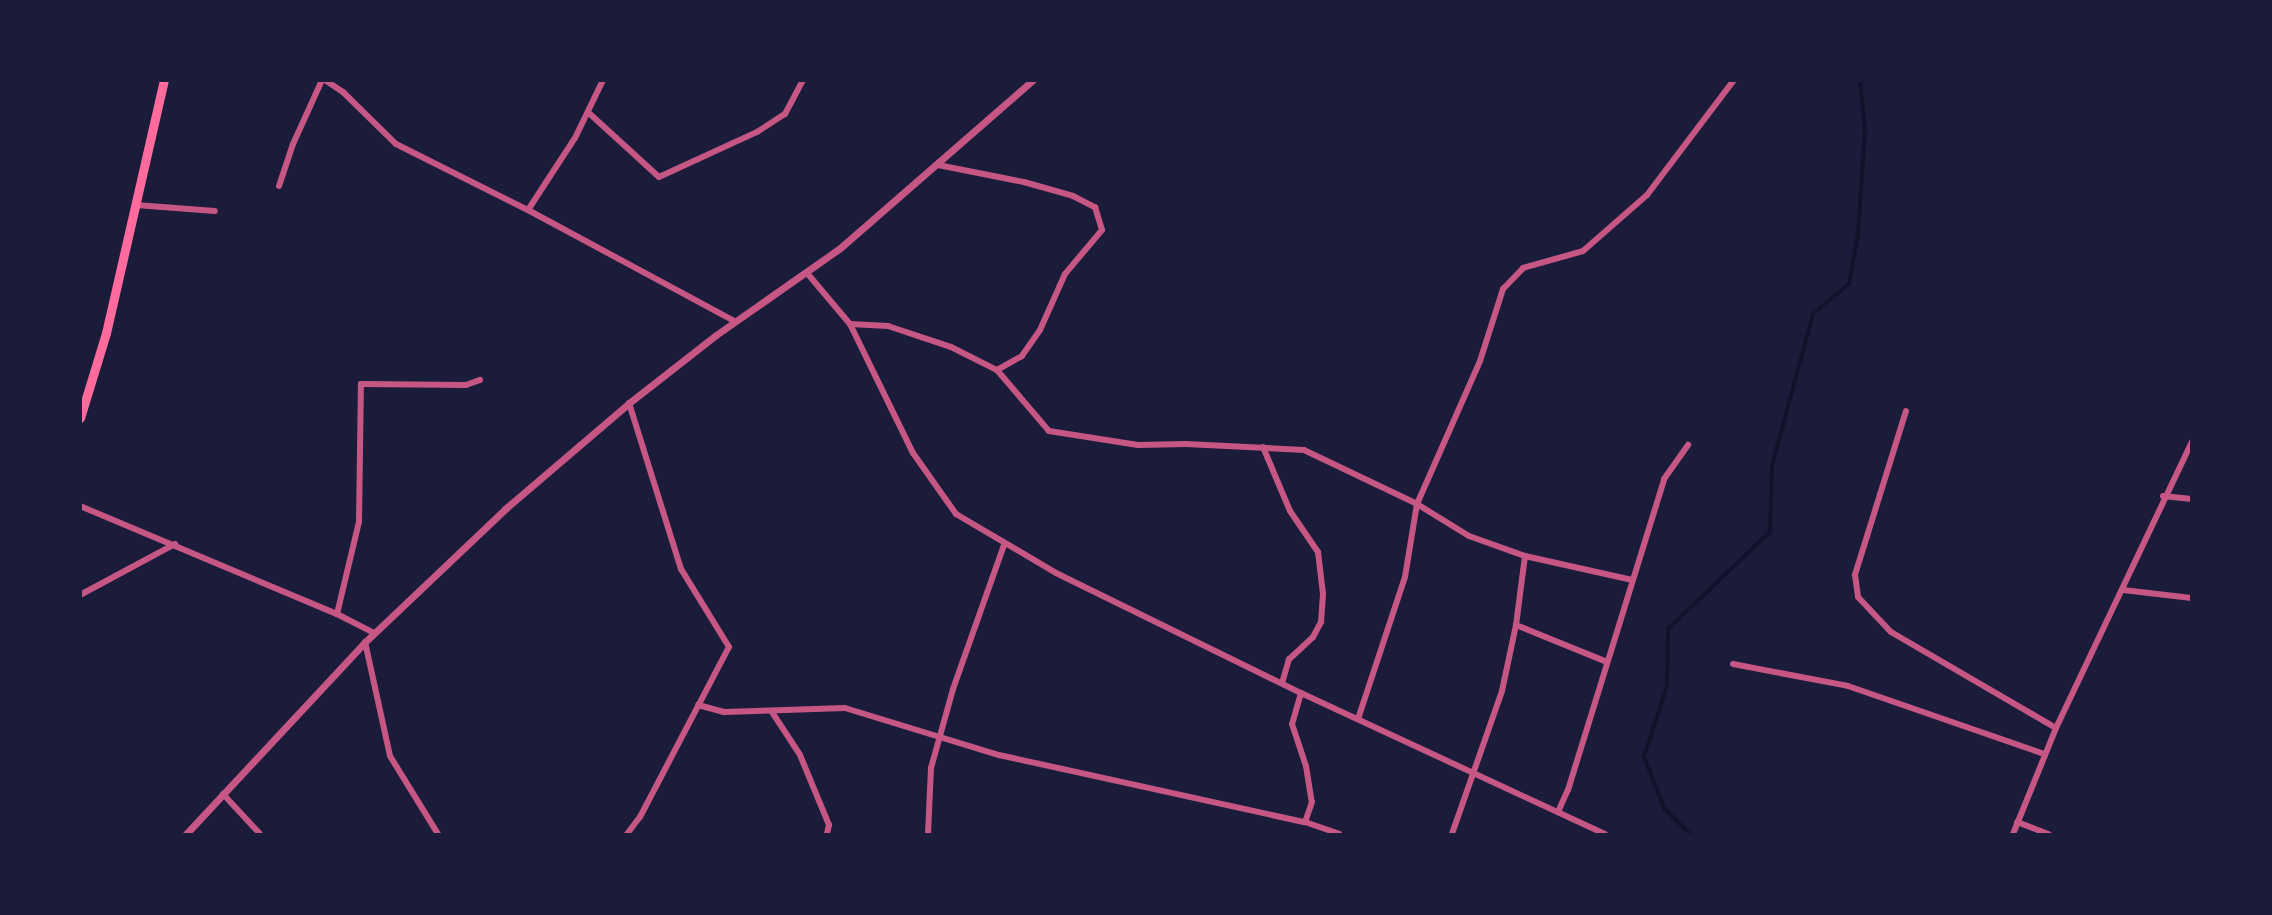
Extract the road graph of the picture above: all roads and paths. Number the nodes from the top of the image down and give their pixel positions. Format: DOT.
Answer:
graph roads {
  1 [pos="164,80"];
  2 [pos="324,80"];
  3 [pos="603,80"];
  4 [pos="803,80"];
  5 [pos="1033,80"];
  6 [pos="1734,80"];
  7 [pos="590,114"];
  8 [pos="938,165"];
  9 [pos="279,186"];
  10 [pos="136,205"];
  11 [pos="528,210"];
  12 [pos="215,211"];
  13 [pos="807,273"];
  14 [pos="734,321"];
  15 [pos="850,324"];
  16 [pos="997,370"];
  17 [pos="480,380"];
  18 [pos="629,403"];
  19 [pos="1906,411"];
  20 [pos="80,418"];
  21 [pos="2192,441"];
  22 [pos="1688,445"];
  23 [pos="1264,447"];
  24 [pos="2163,496"];
  25 [pos="2192,499"];
  26 [pos="1417,504"];
  27 [pos="80,506"];
  28 [pos="175,544"];
  29 [pos="1004,545"];
  30 [pos="1525,556"];
  31 [pos="1632,580"];
  32 [pos="2123,590"];
  33 [pos="80,594"];
  34 [pos="2192,598"];
  35 [pos="337,614"];
  36 [pos="1516,625"];
  37 [pos="374,633"];
  38 [pos="365,642"];
  39 [pos="1607,662"];
  40 [pos="1733,664"];
  41 [pos="1282,683"];
  42 [pos="1301,693"];
  43 [pos="698,705"];
  44 [pos="772,712"];
  45 [pos="1359,719"];
  46 [pos="2056,728"];
  47 [pos="940,737"];
  48 [pos="2044,754"];
  49 [pos="1473,774"];
  50 [pos="223,794"];
  51 [pos="1558,812"];
  52 [pos="1305,822"];
  53 [pos="2017,822"];
  54 [pos="186,835"];
  55 [pos="260,835"];
  56 [pos="438,835"];
  57 [pos="626,835"];
  58 [pos="827,835"];
  59 [pos="928,835"];
  60 [pos="1339,835"];
  61 [pos="1452,835"];
  62 [pos="1605,835"];
  63 [pos="2013,835"];
  64 [pos="2049,835"];
  1 -- 10 [label="main road"];
  2 -- 9 [label="street"];
  2 -- 11 [label="street"];
  3 -- 7 [label="street"];
  4 -- 7 [label="street"];
  5 -- 8 [label="street"];
  6 -- 26 [label="street"];
  7 -- 11 [label="street"];
  8 -- 13 [label="street"];
  8 -- 16 [label="street"];
  10 -- 12 [label="street"];
  10 -- 20 [label="main road"];
  11 -- 14 [label="street"];
  13 -- 14 [label="street"];
  13 -- 15 [label="street"];
  14 -- 18 [label="street"];
  15 -- 16 [label="street"];
  15 -- 29 [label="street"];
  16 -- 23 [label="street"];
  17 -- 35 [label="street"];
  18 -- 37 [label="street"];
  18 -- 43 [label="street"];
  19 -- 46 [label="street"];
  21 -- 24 [label="street"];
  22 -- 31 [label="street"];
  23 -- 26 [label="street"];
  23 -- 41 [label="street"];
  24 -- 25 [label="street"];
  24 -- 32 [label="street"];
  26 -- 30 [label="street"];
  26 -- 45 [label="street"];
  27 -- 28 [label="street"];
  28 -- 33 [label="street"];
  28 -- 35 [label="street"];
  29 -- 41 [label="street"];
  29 -- 47 [label="street"];
  30 -- 31 [label="street"];
  30 -- 36 [label="street"];
  31 -- 39 [label="street"];
  32 -- 34 [label="street"];
  32 -- 46 [label="street"];
  35 -- 37 [label="street"];
  36 -- 39 [label="street"];
  36 -- 49 [label="street"];
  37 -- 38 [label="street"];
  38 -- 50 [label="street"];
  38 -- 56 [label="street"];
  39 -- 51 [label="street"];
  40 -- 48 [label="street"];
  41 -- 42 [label="street"];
  42 -- 45 [label="street"];
  42 -- 52 [label="street"];
  43 -- 44 [label="street"];
  43 -- 57 [label="street"];
  44 -- 47 [label="street"];
  44 -- 58 [label="street"];
  45 -- 49 [label="street"];
  46 -- 48 [label="street"];
  47 -- 52 [label="street"];
  47 -- 59 [label="street"];
  48 -- 53 [label="street"];
  49 -- 51 [label="street"];
  49 -- 61 [label="street"];
  50 -- 54 [label="street"];
  50 -- 55 [label="street"];
  51 -- 62 [label="street"];
  52 -- 60 [label="street"];
  53 -- 63 [label="street"];
  53 -- 64 [label="street"];
}
